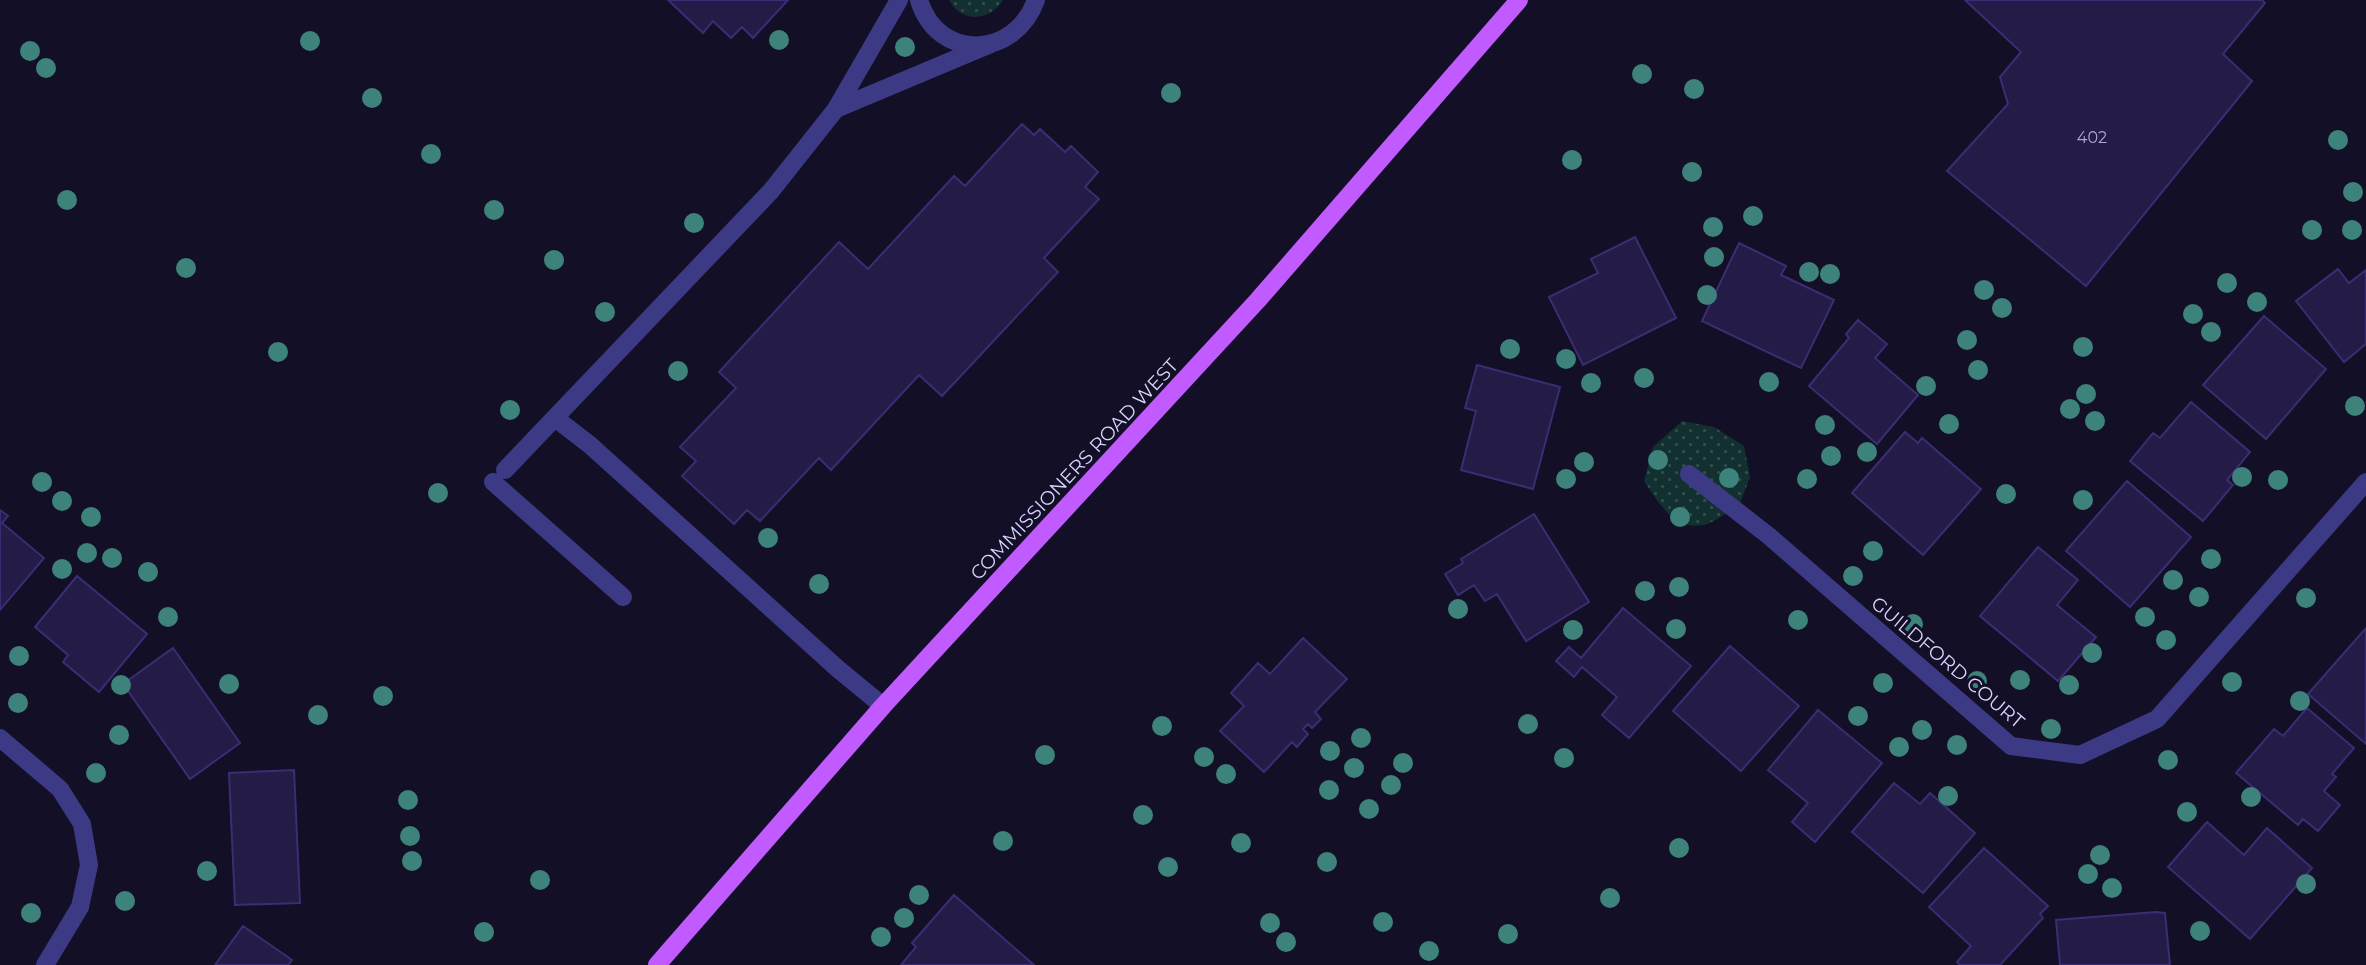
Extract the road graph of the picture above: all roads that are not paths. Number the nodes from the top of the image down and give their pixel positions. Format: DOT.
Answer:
graph roads {
  1 [pos="899,0"];
  2 [pos="919,0"];
  3 [pos="1036,0"];
  4 [pos="1519,0"];
  5 [pos="991,44"];
  6 [pos="836,109"];
  7 [pos="555,418"];
  8 [pos="1689,474"];
  9 [pos="2366,482"];
  10 [pos="623,597"];
  11 [pos="883,706"];
  12 [pos="0,738"];
  13 [pos="45,965"];
  14 [pos="657,965"];
  1 -- 6 [label="street"];
  2 -- 5 [label="street"];
  3 -- 5 [label="street"];
  4 -- 11 [label="main road, COMMISSIONERS ROAD WEST"];
  5 -- 6 [label="street"];
  6 -- 7 [label="street"];
  7 -- 10 [label="street"];
  7 -- 11 [label="street"];
  8 -- 9 [label="street, GUILDFORD COURT"];
  11 -- 14 [label="main road, COMMISSIONERS ROAD WEST"];
  12 -- 13 [label="street"];
}
